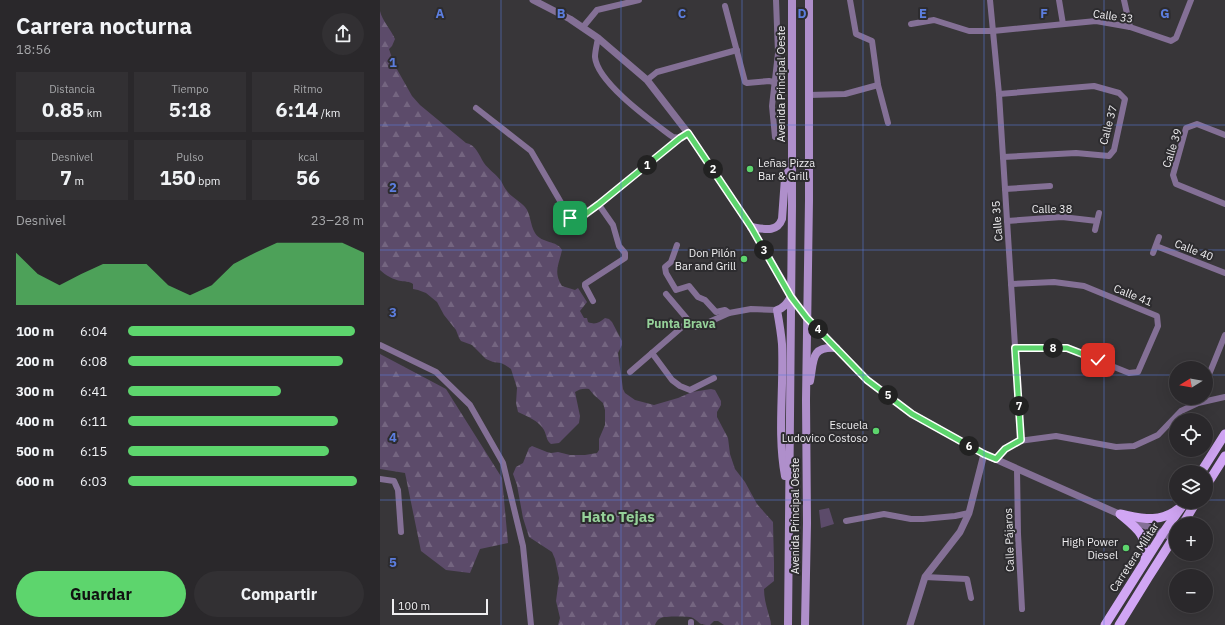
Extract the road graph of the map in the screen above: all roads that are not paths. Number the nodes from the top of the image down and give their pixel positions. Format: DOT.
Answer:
graph roads {
  1 [pos="533,0"];
  2 [pos="639,0"];
  3 [pos="776,0"];
  4 [pos="792,0"];
  5 [pos="809,0"];
  6 [pos="850,0"];
  7 [pos="990,0"];
  8 [pos="1058,0"];
  9 [pos="1124,0"];
  10 [pos="1191,0"];
  11 [pos="725,6"];
  12 [pos="911,24"];
  13 [pos="1064,24"];
  14 [pos="1130,27"];
  15 [pos="583,28"];
  16 [pos="993,31"];
  17 [pos="598,38"];
  18 [pos="737,50"];
  19 [pos="792,52"];
  20 [pos="778,53"];
  21 [pos="647,80"];
  22 [pos="774,82"];
  23 [pos="878,85"];
  24 [pos="999,94"];
  25 [pos="809,95"];
  26 [pos="476,108"];
  27 [pos="888,123"];
  28 [pos="688,133"];
  29 [pos="1225,135"];
  30 [pos="775,137"];
  31 [pos="680,138"];
  32 [pos="1003,157"];
  33 [pos="791,166"];
  34 [pos="1050,186"];
  35 [pos="1005,189"];
  36 [pos="599,204"];
  37 [pos="1225,204"];
  38 [pos="1099,213"];
  39 [pos="1007,221"];
  40 [pos="1097,221"];
  41 [pos="751,227"];
  42 [pos="1095,230"];
  43 [pos="1159,237"];
  44 [pos="677,245"];
  45 [pos="1156,246"];
  46 [pos="1153,253"];
  47 [pos="1225,273"];
  48 [pos="1011,284"];
  49 [pos="666,294"];
  50 [pos="791,297"];
  51 [pos="593,301"];
  52 [pos="777,310"];
  53 [pos="729,313"];
  54 [pos="807,318"];
  55 [pos="689,321"];
  56 [pos="1225,335"];
  57 [pos="380,345"];
  58 [pos="836,348"];
  59 [pos="1015,348"];
  60 [pos="652,353"];
  61 [pos="1213,365"];
  62 [pos="630,372"];
  63 [pos="714,378"];
  64 [pos="1225,397"];
  65 [pos="1213,399"];
  66 [pos="806,400"];
  67 [pos="1192,405"];
  68 [pos="1225,434"];
  69 [pos="1021,440"];
  70 [pos="984,454"];
  71 [pos="996,459"];
  72 [pos="1223,461"];
  73 [pos="1206,465"];
  74 [pos="1017,469"];
  75 [pos="1213,476"];
  76 [pos="380,479"];
  77 [pos="789,494"];
  78 [pos="1177,509"];
  79 [pos="1180,509"];
  80 [pos="969,513"];
  81 [pos="1120,514"];
  82 [pos="846,521"];
  83 [pos="401,532"];
  84 [pos="1163,533"];
  85 [pos="1169,534"];
  86 [pos="1169,545"];
  87 [pos="1144,562"];
  88 [pos="925,577"];
  89 [pos="971,598"];
  90 [pos="1022,609"];
  91 [pos="531,625"];
  92 [pos="788,625"];
  93 [pos="805,625"];
  94 [pos="910,625"];
  95 [pos="1105,625"];
  96 [pos="1119,625"];
  1 -- 15 [label="street"];
  2 -- 15 [label="street"];
  3 -- 20 [label="street"];
  4 -- 19 [label="main road, Avenida Principal Oeste"];
  5 -- 25 [label="main road, Avenida Principal Oeste"];
  6 -- 23 [label="street"];
  7 -- 16 [label="street, Calle 35"];
  8 -- 13 [label="street"];
  9 -- 14 [label="street"];
  10 -- 14 [label="street, Calle 33"];
  11 -- 18 [label="street"];
  12 -- 16 [label="street, Calle 33"];
  13 -- 14 [label="street, Calle 33"];
  13 -- 16 [label="street, Calle 33"];
  15 -- 17 [label="street"];
  16 -- 24 [label="street, Calle 35"];
  17 -- 21 [label="street"];
  17 -- 31 [label="street"];
  18 -- 21 [label="street"];
  18 -- 22 [label="street"];
  19 -- 20 [label="street"];
  19 -- 33 [label="main road, Avenida Principal Oeste"];
  20 -- 22 [label="street"];
  21 -- 28 [label="street"];
  22 -- 30 [label="street"];
  23 -- 25 [label="street"];
  23 -- 27 [label="street"];
  24 -- 32 [label="street, Calle 35"];
  24 -- 32 [label="street, Calle 37"];
  25 -- 54 [label="main road, Avenida Principal Oeste"];
  26 -- 36 [label="street"];
  28 -- 31 [label="street"];
  28 -- 41 [label="street"];
  29 -- 37 [label="street, Calle 39"];
  31 -- 36 [label="street"];
  32 -- 35 [label="street, Calle 35"];
  33 -- 41 [label="main road"];
  33 -- 50 [label="main road, Avenida Principal Oeste"];
  34 -- 35 [label="street"];
  35 -- 39 [label="street, Calle 35"];
  36 -- 51 [label="street"];
  38 -- 40 [label="street"];
  39 -- 40 [label="street, Calle 38"];
  39 -- 48 [label="street, Calle 35"];
  40 -- 42 [label="street"];
  41 -- 50 [label="street"];
  43 -- 45 [label="street"];
  44 -- 53 [label="street"];
  45 -- 46 [label="street"];
  45 -- 47 [label="street, Calle 40"];
  48 -- 59 [label="street, Calle 35"];
  48 -- 59 [label="street, Calle 41"];
  49 -- 55 [label="street"];
  50 -- 52 [label="main road"];
  50 -- 54 [label="street"];
  50 -- 77 [label="main road, Avenida Principal Oeste"];
  52 -- 53 [label="street"];
  52 -- 77 [label="main road"];
  53 -- 55 [label="street"];
  54 -- 58 [label="street"];
  54 -- 66 [label="main road, Avenida Principal Oeste"];
  55 -- 60 [label="street"];
  56 -- 61 [label="street"];
  57 -- 91 [label="street"];
  58 -- 66 [label="main road"];
  58 -- 70 [label="street"];
  59 -- 69 [label="street, Calle 35"];
  60 -- 62 [label="street"];
  60 -- 63 [label="street"];
  64 -- 65 [label="street"];
  66 -- 93 [label="main road, Avenida Principal Oeste"];
  67 -- 69 [label="street"];
  68 -- 73 [label="main road"];
  69 -- 71 [label="street"];
  70 -- 71 [label="street"];
  70 -- 80 [label="street"];
  71 -- 74 [label="street"];
  72 -- 75 [label="main road"];
  74 -- 81 [label="street"];
  74 -- 90 [label="street, Calle Pájaros"];
  76 -- 83 [label="street"];
  77 -- 92 [label="main road, Avenida Principal Oeste"];
  78 -- 81 [label="main road"];
  79 -- 84 [label="main road, Carretera Militar"];
  80 -- 82 [label="street"];
  80 -- 88 [label="street"];
  81 -- 84 [label="street"];
  81 -- 87 [label="main road"];
  84 -- 85 [label="street"];
  84 -- 87 [label="main road, Carretera Militar"];
  86 -- 96 [label="main road, Carretera Militar"];
  87 -- 95 [label="main road, Carretera Militar"];
  88 -- 89 [label="street"];
  88 -- 94 [label="street"];
}
